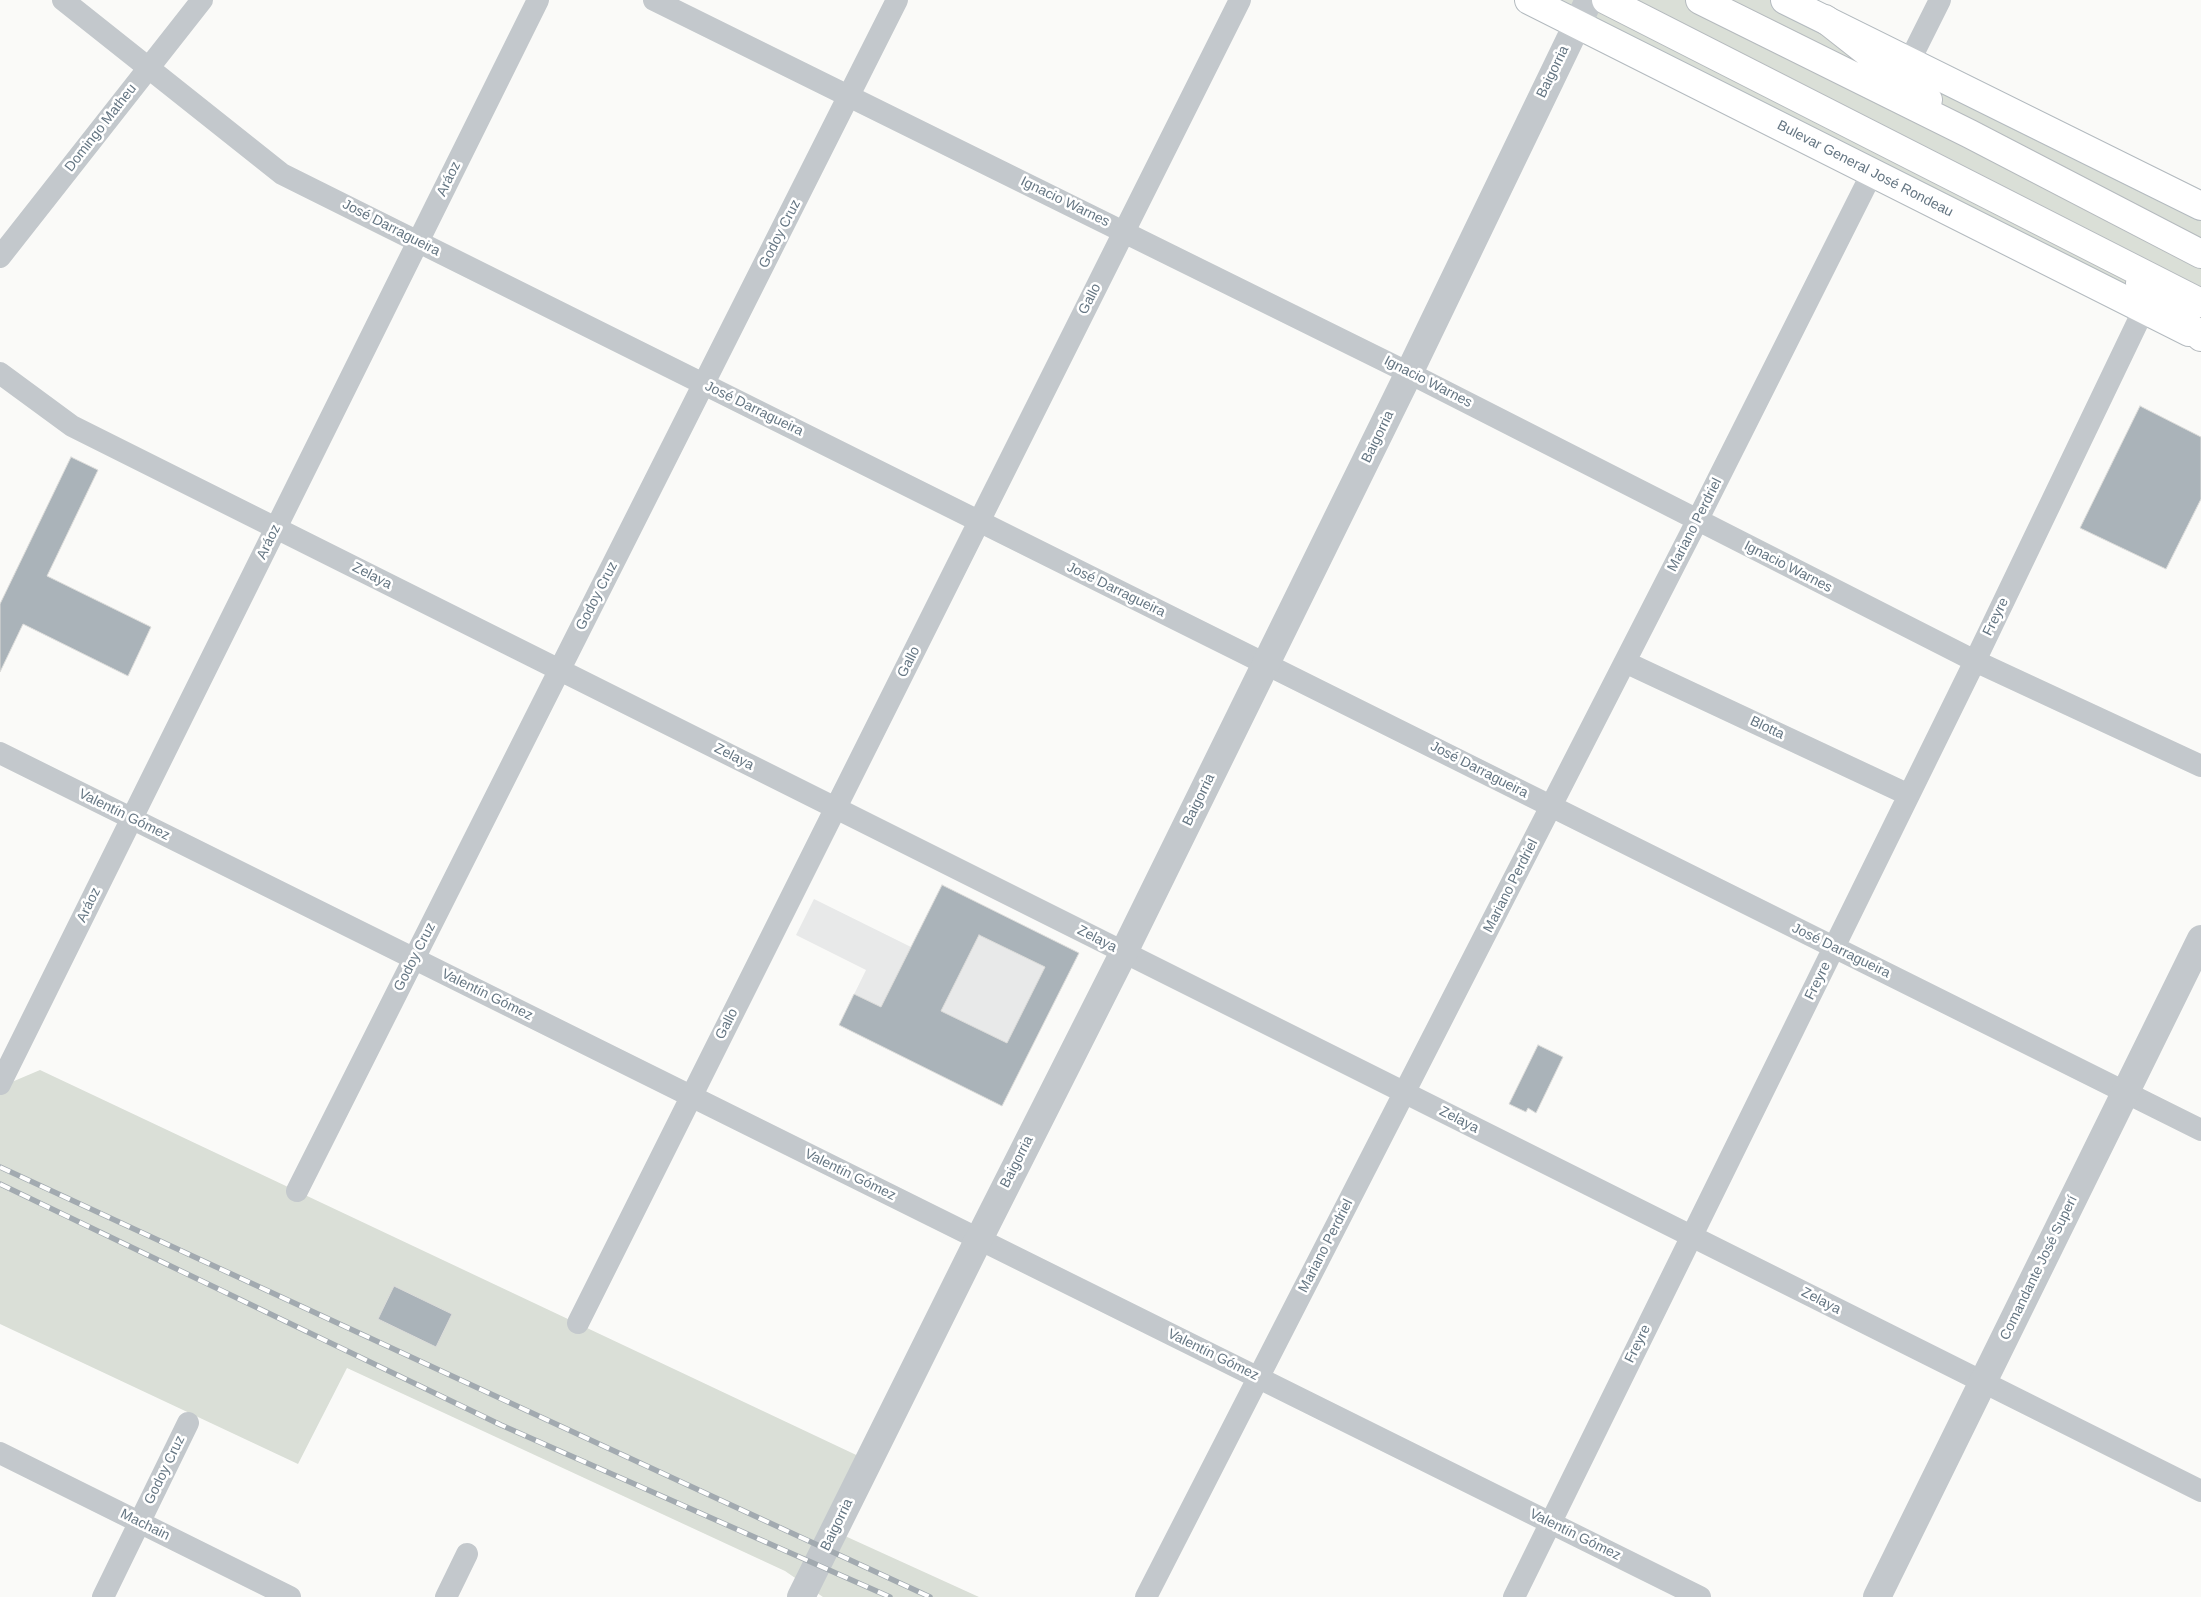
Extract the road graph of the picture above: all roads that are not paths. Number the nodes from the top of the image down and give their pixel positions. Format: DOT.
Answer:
graph roads {
  1 [pos="62,0"];
  2 [pos="202,0"];
  3 [pos="538,0"];
  4 [pos="654,0"];
  5 [pos="897,0"];
  6 [pos="1240,0"];
  7 [pos="1529,0"];
  8 [pos="1589,0"];
  9 [pos="1606,0"];
  10 [pos="1700,0"];
  11 [pos="1785,0"];
  12 [pos="1940,0"];
  13 [pos="1826,19"];
  14 [pos="1576,24"];
  15 [pos="1910,60"];
  16 [pos="149,67"];
  17 [pos="850,96"];
  18 [pos="1970,134"];
  19 [pos="1872,173"];
  20 [pos="2200,204"];
  21 [pos="1124,232"];
  22 [pos="418,242"];
  23 [pos="2201,254"];
  24 [pos="0,256"];
  25 [pos="2113,259"];
  26 [pos="2201,303"];
  27 [pos="2144,309"];
  28 [pos="2201,338"];
  29 [pos="0,373"];
  30 [pos="1409,373"];
  31 [pos="704,384"];
  32 [pos="979,521"];
  33 [pos="1698,521"];
  34 [pos="276,528"];
  35 [pos="1975,661"];
  36 [pos="1625,662"];
  37 [pos="1266,664"];
  38 [pos="560,670"];
  39 [pos="0,753"];
  40 [pos="2201,766"];
  41 [pos="1909,795"];
  42 [pos="1551,806"];
  43 [pos="836,808"];
  44 [pos="132,818"];
  45 [pos="2201,939"];
  46 [pos="1834,947"];
  47 [pos="1124,952"];
  48 [pos="414,958"];
  49 [pos="0,1084"];
  50 [pos="1404,1092"];
  51 [pos="2125,1092"];
  52 [pos="691,1096"];
  53 [pos="2201,1130"];
  54 [pos="297,1191"];
  55 [pos="1692,1236"];
  56 [pos="978,1239"];
  57 [pos="578,1324"];
  58 [pos="1258,1378"];
  59 [pos="1983,1382"];
  60 [pos="188,1424"];
  61 [pos="0,1453"];
  62 [pos="2201,1491"];
  63 [pos="140,1523"];
  64 [pos="1550,1523"];
  65 [pos="467,1554"];
  66 [pos="103,1597"];
  67 [pos="290,1597"];
  68 [pos="446,1597"];
  69 [pos="801,1597"];
  70 [pos="1146,1597"];
  71 [pos="1514,1597"];
  72 [pos="1700,1597"];
  73 [pos="1877,1597"];
  1 -- 16 [label="street, José Darragueira"];
  2 -- 16 [label="street, Domingo Matheu"];
  3 -- 22 [label="street, Aráoz"];
  4 -- 17 [label="street, Ignacio Warnes"];
  5 -- 17 [label="street, Godoy Cruz"];
  6 -- 21 [label="street, Gallo"];
  7 -- 14 [label="main road, Bulevar General José Rondeau"];
  8 -- 14 [label="street, Baigorria"];
  9 -- 25 [label="main road"];
  10 -- 18 [label="main road"];
  11 -- 13 [label="main road"];
  12 -- 15 [label="street"];
  13 -- 15 [label="main road"];
  13 -- 18 [label="main road"];
  14 -- 19 [label="main road, Bulevar General José Rondeau"];
  14 -- 30 [label="street, Baigorria"];
  15 -- 20 [label="main road"];
  16 -- 22 [label="street, José Darragueira"];
  16 -- 24 [label="street, Domingo Matheu"];
  17 -- 21 [label="street, Ignacio Warnes"];
  17 -- 31 [label="street, Godoy Cruz"];
  18 -- 23 [label="main road"];
  19 -- 27 [label="main road, Bulevar General José Rondeau"];
  19 -- 33 [label="street, Mariano Perdriel"];
  21 -- 30 [label="street, Ignacio Warnes"];
  21 -- 32 [label="street, Gallo"];
  22 -- 31 [label="street, José Darragueira"];
  22 -- 34 [label="street, Aráoz"];
  25 -- 26 [label="main road"];
  25 -- 28 [label="main road"];
  27 -- 28 [label="main road, Bulevar General José Rondeau"];
  27 -- 35 [label="street, Freyre"];
  29 -- 34 [label="street, Zelaya"];
  30 -- 33 [label="street, Ignacio Warnes"];
  30 -- 37 [label="street, Baigorria"];
  31 -- 32 [label="street, José Darragueira"];
  31 -- 38 [label="street, Godoy Cruz"];
  32 -- 37 [label="street, José Darragueira"];
  32 -- 43 [label="street, Gallo"];
  33 -- 35 [label="street, Ignacio Warnes"];
  33 -- 36 [label="street, Mariano Perdriel"];
  34 -- 38 [label="street, Zelaya"];
  34 -- 44 [label="street, Aráoz"];
  35 -- 40 [label="street, Ignacio Warnes"];
  35 -- 41 [label="street, Freyre"];
  36 -- 41 [label="street, Blotta"];
  36 -- 42 [label="street, Mariano Perdriel"];
  37 -- 42 [label="street, José Darragueira"];
  37 -- 47 [label="street, Baigorria"];
  38 -- 43 [label="street, Zelaya"];
  38 -- 48 [label="street, Godoy Cruz"];
  39 -- 44 [label="street, Valentín Gómez"];
  41 -- 46 [label="street, Freyre"];
  42 -- 46 [label="street, José Darragueira"];
  42 -- 50 [label="street, Mariano Perdriel"];
  43 -- 47 [label="street, Zelaya"];
  43 -- 52 [label="street, Gallo"];
  44 -- 48 [label="street, Valentín Gómez"];
  44 -- 49 [label="street, Aráoz"];
  45 -- 51 [label="street, Comandante José Superí"];
  46 -- 51 [label="street, José Darragueira"];
  46 -- 55 [label="street, Freyre"];
  47 -- 50 [label="street, Zelaya"];
  47 -- 56 [label="street, Baigorria"];
  48 -- 52 [label="street, Valentín Gómez"];
  48 -- 54 [label="street, Godoy Cruz"];
  50 -- 55 [label="street, Zelaya"];
  50 -- 58 [label="street, Mariano Perdriel"];
  51 -- 53 [label="street, José Darragueira"];
  51 -- 59 [label="street, Comandante José Superí"];
  52 -- 56 [label="street, Valentín Gómez"];
  52 -- 57 [label="street, Gallo"];
  55 -- 59 [label="street, Zelaya"];
  55 -- 64 [label="street, Freyre"];
  56 -- 58 [label="street, Valentín Gómez"];
  56 -- 69 [label="street, Baigorria"];
  58 -- 64 [label="street, Valentín Gómez"];
  58 -- 70 [label="street, Mariano Perdriel"];
  59 -- 62 [label="street, Zelaya"];
  59 -- 73 [label="street, Comandante José Superí"];
  60 -- 63 [label="street, Godoy Cruz"];
  61 -- 63 [label="street, Machain"];
  63 -- 66 [label="street, Godoy Cruz"];
  63 -- 67 [label="street, Machain"];
  64 -- 71 [label="street, Freyre"];
  64 -- 72 [label="street, Valentín Gómez"];
  65 -- 68 [label="street"];
}
